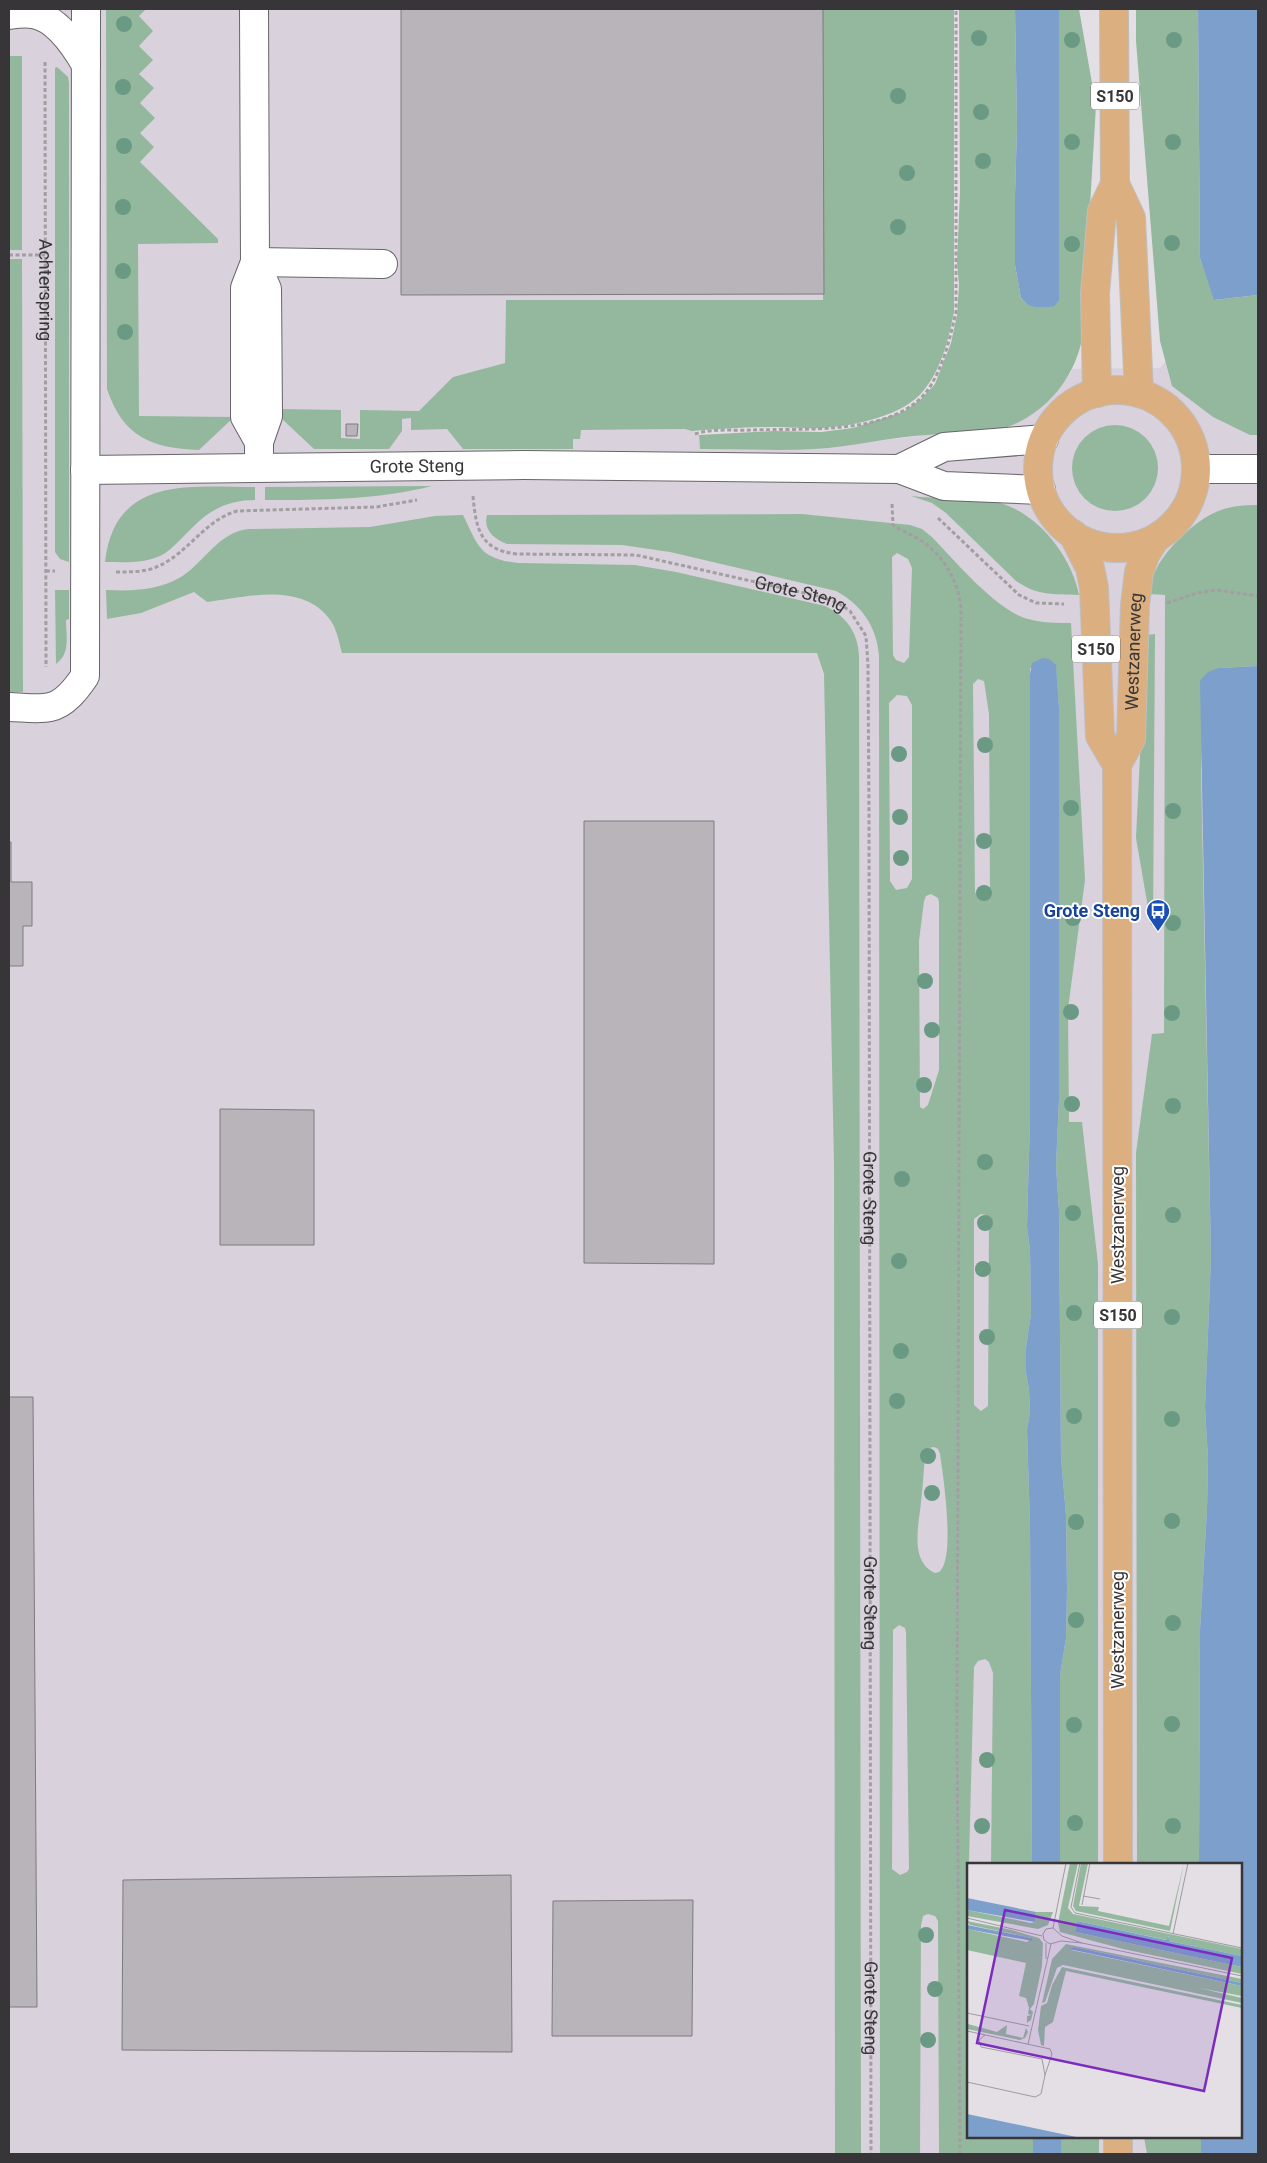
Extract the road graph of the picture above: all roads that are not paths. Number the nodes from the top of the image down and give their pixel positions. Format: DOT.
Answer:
graph roads {
  1 [pos="86,9"];
  2 [pos="254,9"];
  3 [pos="1114,9"];
  4 [pos="9,15"];
  5 [pos="86,65"];
  6 [pos="1115,184"];
  7 [pos="255,262"];
  8 [pos="383,264"];
  9 [pos="1097,393"];
  10 [pos="1139,393"];
  11 [pos="1044,440"];
  12 [pos="259,455"];
  13 [pos="899,469"];
  14 [pos="1196,469"];
  15 [pos="1258,469"];
  16 [pos="85,470"];
  17 [pos="1041,490"];
  18 [pos="1073,534"];
  19 [pos="1155,539"];
  20 [pos="9,707"];
  21 [pos="1116,765"];
  22 [pos="1118,1863"];
  23 [pos="1118,2138"];
  24 [pos="1118,2154"];
  1 -- 5 [label="street"];
  2 -- 7 [label="street"];
  3 -- 6 [label="main road, S150"];
  4 -- 5 [label="street"];
  5 -- 16 [label="street"];
  6 -- 9 [label="main road, S150"];
  6 -- 10 [label="main road, S150"];
  7 -- 8 [label="street"];
  7 -- 12 [label="street"];
  9 -- 10 [label="main road, S150"];
  9 -- 11 [label="main road, S150"];
  10 -- 14 [label="main road, S150"];
  11 -- 13 [label="street, Grote Steng"];
  11 -- 17 [label="main road, S150"];
  12 -- 13 [label="street, Grote Steng"];
  12 -- 16 [label="street, Grote Steng"];
  13 -- 17 [label="street, Grote Steng"];
  14 -- 15 [label="street"];
  14 -- 19 [label="main road, S150"];
  16 -- 20 [label="street"];
  17 -- 18 [label="main road, S150"];
  18 -- 19 [label="main road, S150"];
  18 -- 21 [label="main road, Westzanerweg / S150"];
  19 -- 21 [label="main road, Westzanerweg / S150"];
  21 -- 22 [label="main road, Westzanerweg / S150"];
  23 -- 24 [label="main road"];
}
